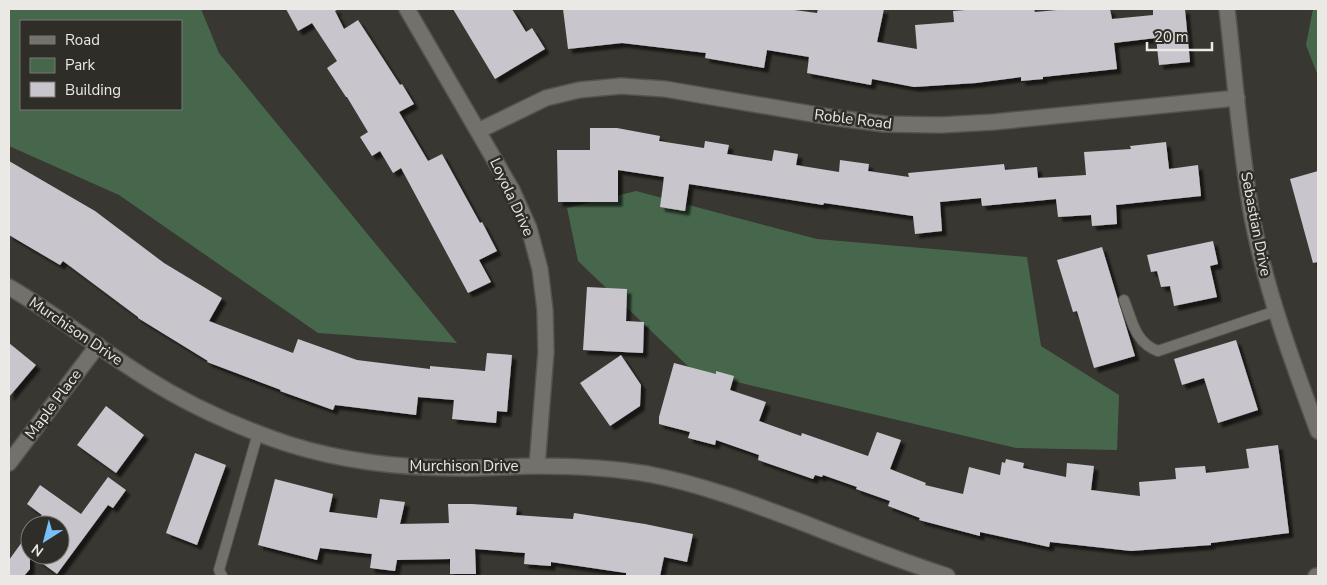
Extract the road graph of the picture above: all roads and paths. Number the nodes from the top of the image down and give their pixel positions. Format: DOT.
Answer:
graph roads {
  1 [pos="407,9"];
  2 [pos="1226,9"];
  3 [pos="1237,98"];
  4 [pos="478,131"];
  5 [pos="9,287"];
  6 [pos="1124,300"];
  7 [pos="1276,311"];
  8 [pos="98,345"];
  9 [pos="1318,431"];
  10 [pos="258,433"];
  11 [pos="9,463"];
  12 [pos="537,466"];
  13 [pos="222,576"];
  14 [pos="947,576"];
  1 -- 4 [label="street, Loyola Drive"];
  2 -- 3 [label="street, Sebastian Drive"];
  3 -- 4 [label="street, Roble Road"];
  3 -- 7 [label="street, Sebastian Drive"];
  4 -- 12 [label="street, Loyola Drive"];
  5 -- 8 [label="street, Murchison Drive"];
  6 -- 7 [label="lane"];
  7 -- 9 [label="street, Sebastian Drive"];
  8 -- 10 [label="street, Murchison Drive"];
  8 -- 11 [label="street, Maple Place"];
  10 -- 12 [label="street, Murchison Drive"];
  10 -- 13 [label="lane"];
  12 -- 14 [label="street, Murchison Drive"];
}
